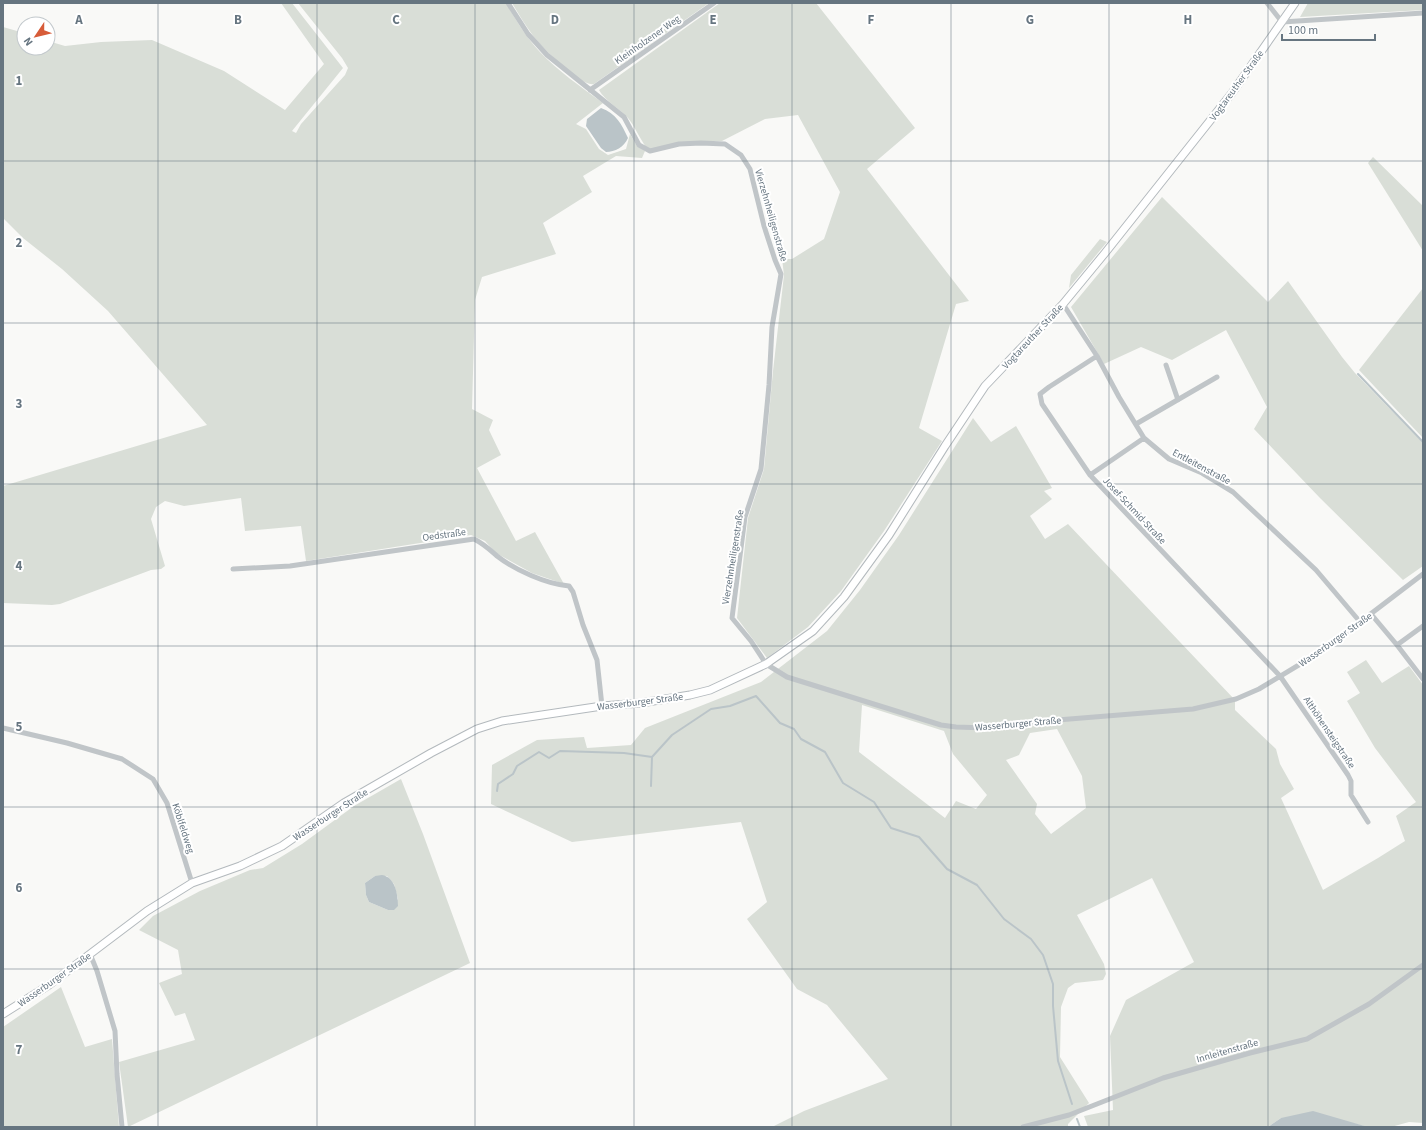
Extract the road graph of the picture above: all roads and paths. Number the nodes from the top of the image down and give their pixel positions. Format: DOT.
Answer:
graph roads {
  1 [pos="508,3"];
  2 [pos="714,3"];
  3 [pos="1266,3"];
  4 [pos="1295,3"];
  5 [pos="1423,13"];
  6 [pos="1282,22"];
  7 [pos="590,90"];
  8 [pos="1063,304"];
  9 [pos="1097,356"];
  10 [pos="1166,365"];
  11 [pos="1217,377"];
  12 [pos="1178,400"];
  13 [pos="1136,424"];
  14 [pos="1144,438"];
  15 [pos="1090,475"];
  16 [pos="233,569"];
  17 [pos="1423,574"];
  18 [pos="1371,614"];
  19 [pos="1361,623"];
  20 [pos="1423,626"];
  21 [pos="1398,645"];
  22 [pos="766,664"];
  23 [pos="1280,676"];
  24 [pos="1423,679"];
  25 [pos="602,706"];
  26 [pos="3,728"];
  27 [pos="1368,822"];
  28 [pos="192,883"];
  29 [pos="90,954"];
  30 [pos="1423,965"];
  31 [pos="3,1014"];
  32 [pos="122,1127"];
  33 [pos="1023,1127"];
  1 -- 7 [label="street, Vierzehnheiligenstraße"];
  2 -- 7 [label="street, Kleinholzener Weg"];
  3 -- 6 [label="street"];
  4 -- 6 [label="main road, Vogtareuther Straße"];
  5 -- 6 [label="street"];
  6 -- 8 [label="main road, Vogtareuther Straße"];
  7 -- 22 [label="street, Vierzehnheiligenstraße"];
  8 -- 9 [label="street, Entleitenstraße"];
  8 -- 22 [label="main road, Vogtareuther Straße"];
  9 -- 13 [label="street, Entleitenstraße"];
  9 -- 15 [label="street, Josef-Schmid-Straße"];
  10 -- 12 [label="street"];
  11 -- 12 [label="street"];
  12 -- 13 [label="street"];
  13 -- 14 [label="street, Entleitenstraße"];
  14 -- 15 [label="street"];
  14 -- 19 [label="street, Entleitenstraße"];
  15 -- 23 [label="street, Josef-Schmid-Straße"];
  16 -- 25 [label="street, Oedstraße"];
  17 -- 18 [label="street, Wasserburger Straße"];
  18 -- 19 [label="street, Wasserburger Straße"];
  18 -- 21 [label="street"];
  19 -- 23 [label="street, Wasserburger Straße"];
  20 -- 21 [label="street"];
  21 -- 24 [label="street"];
  22 -- 23 [label="street, Wasserburger Straße"];
  22 -- 25 [label="main road, Wasserburger Straße"];
  23 -- 27 [label="street, Althöhensteigstraße"];
  25 -- 28 [label="main road, Wasserburger Straße"];
  26 -- 28 [label="street, Köblfeldweg"];
  28 -- 29 [label="main road, Wasserburger Straße"];
  29 -- 31 [label="main road, Wasserburger Straße"];
  29 -- 32 [label="street"];
  30 -- 33 [label="street, Innleitenstraße"];
}
